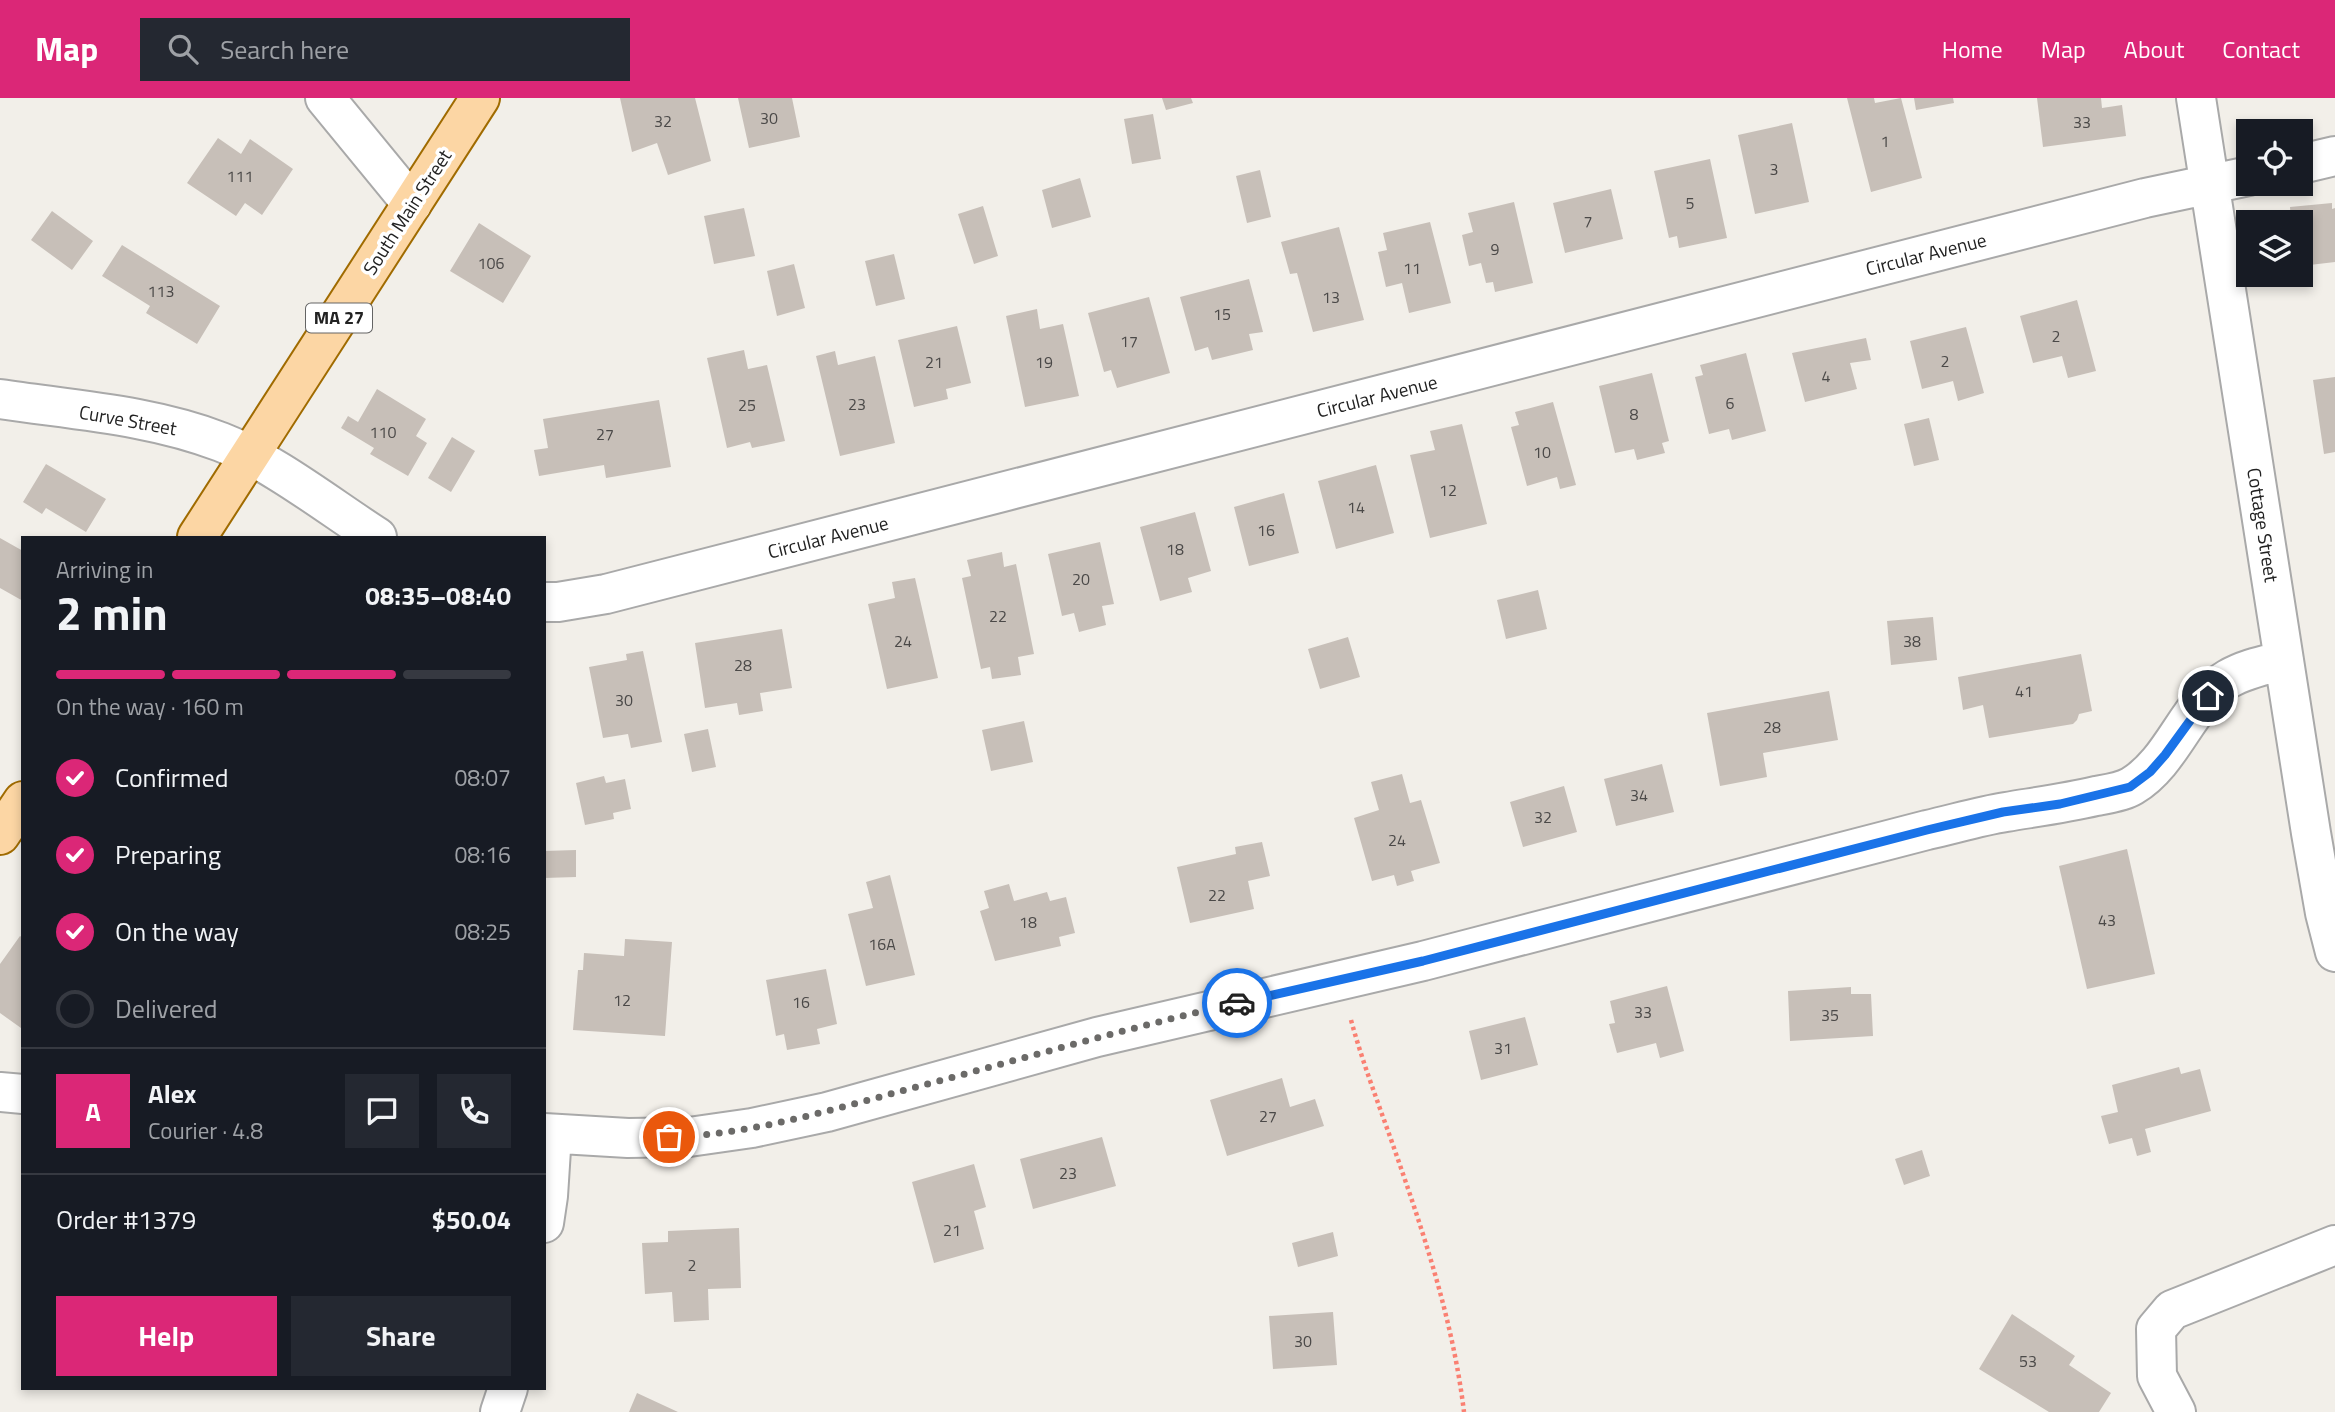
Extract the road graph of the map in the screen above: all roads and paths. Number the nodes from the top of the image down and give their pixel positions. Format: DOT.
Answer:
graph roads {
  1 [pos="325,98"];
  2 [pos="480,98"];
  3 [pos="2196,98"];
  4 [pos="2335,156"];
  5 [pos="2313,161"];
  6 [pos="2236,179"];
  7 [pos="2209,184"];
  8 [pos="412,204"];
  9 [pos="0,400"];
  10 [pos="251,456"];
  11 [pos="198,536"];
  12 [pos="375,536"];
  13 [pos="546,602"];
  14 [pos="2284,660"];
  15 [pos="21,804"];
  16 [pos="0,835"];
  17 [pos="2335,952"];
  18 [pos="1340,979"];
  19 [pos="0,1092"];
  20 [pos="21,1094"];
  21 [pos="548,1134"];
  22 [pos="546,1210"];
  23 [pos="2335,1245"];
  24 [pos="507,1390"];
  25 [pos="500,1412"];
  26 [pos="1464,1412"];
  27 [pos="2176,1412"];
  1 -- 8 [label="street"];
  2 -- 8 [label="main road, South Main Street / MA 27"];
  3 -- 7 [label="street, Cottage Street"];
  4 -- 5 [label="street"];
  6 -- 7 [label="street, Circular Avenue"];
  7 -- 13 [label="street, Circular Avenue"];
  7 -- 14 [label="street, Cottage Street"];
  8 -- 10 [label="main road, South Main Street / MA 27"];
  9 -- 10 [label="street, Curve Street"];
  10 -- 11 [label="main road, South Main Street / MA 27"];
  10 -- 12 [label="street"];
  14 -- 17 [label="street, Cottage Street"];
  14 -- 18 [label="street"];
  15 -- 16 [label="main road"];
  18 -- 21 [label="street"];
  18 -- 26 [label="path"];
  19 -- 20 [label="street"];
  21 -- 22 [label="street"];
  23 -- 27 [label="street"];
  24 -- 25 [label="street"];
}
